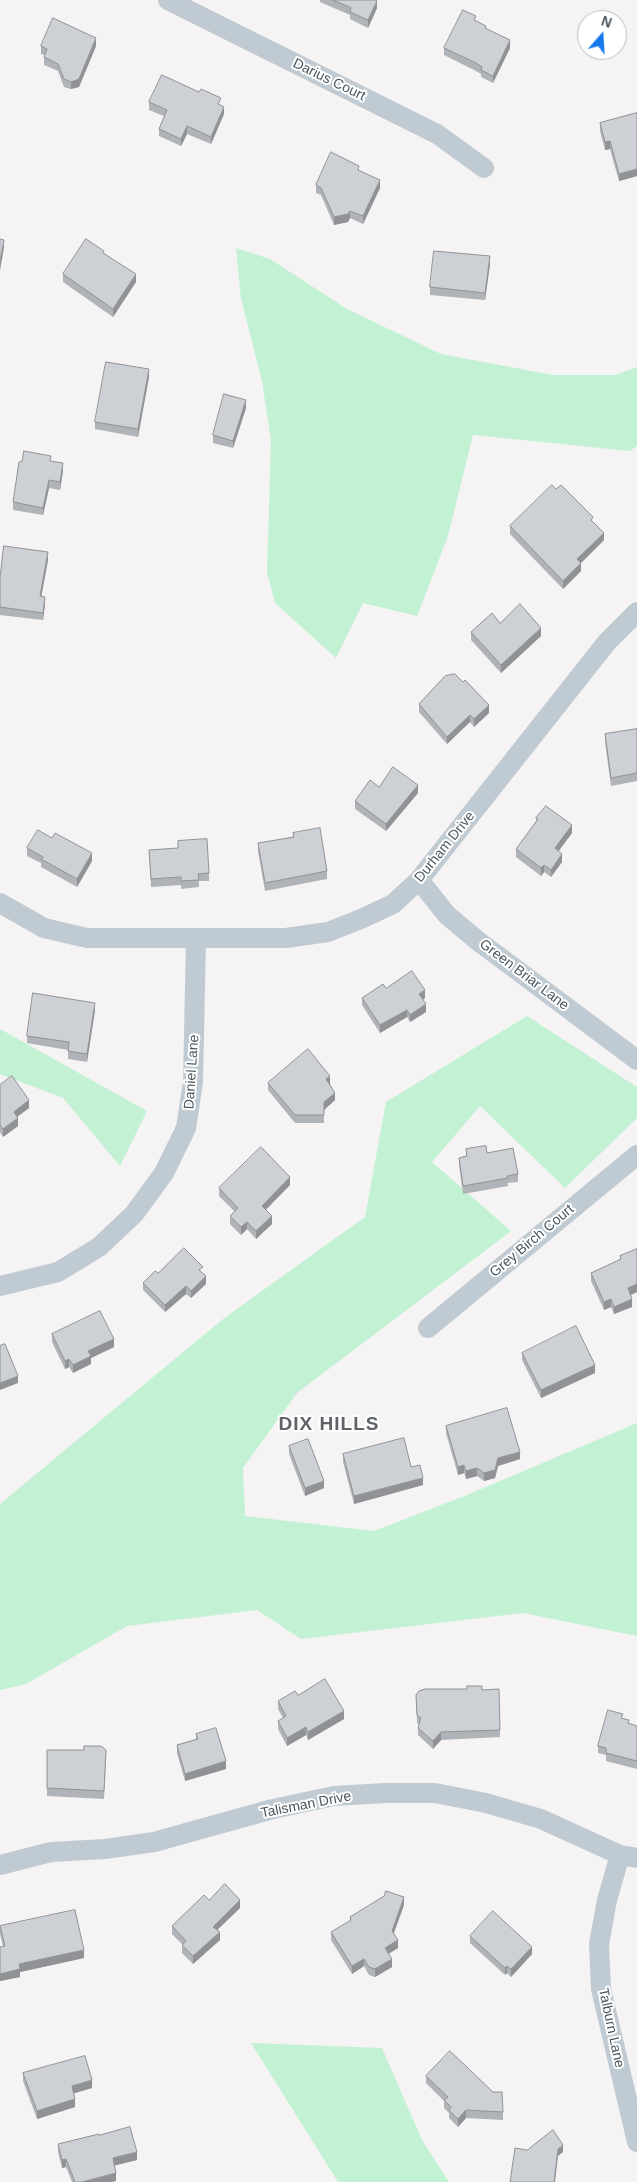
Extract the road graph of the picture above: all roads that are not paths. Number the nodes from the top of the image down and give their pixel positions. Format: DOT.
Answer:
graph roads {
  1 [pos="168,0"];
  2 [pos="484,168"];
  3 [pos="637,612"];
  4 [pos="419,880"];
  5 [pos="0,903"];
  6 [pos="196,939"];
  7 [pos="637,1060"];
  8 [pos="637,1155"];
  9 [pos="0,1286"];
  10 [pos="428,1328"];
  11 [pos="629,1856"];
  12 [pos="0,1865"];
  13 [pos="637,2142"];
  1 -- 2 [label="street, Darius Court"];
  3 -- 4 [label="street, Durham Drive"];
  4 -- 6 [label="street, Durham Drive"];
  4 -- 7 [label="street, Green Briar Lane"];
  5 -- 6 [label="street, Durham Drive"];
  6 -- 9 [label="street, Daniel Lane"];
  8 -- 10 [label="street, Grey Birch Court"];
  11 -- 12 [label="street, Talisman Drive"];
  11 -- 13 [label="street, Talburn Lane"];
}
